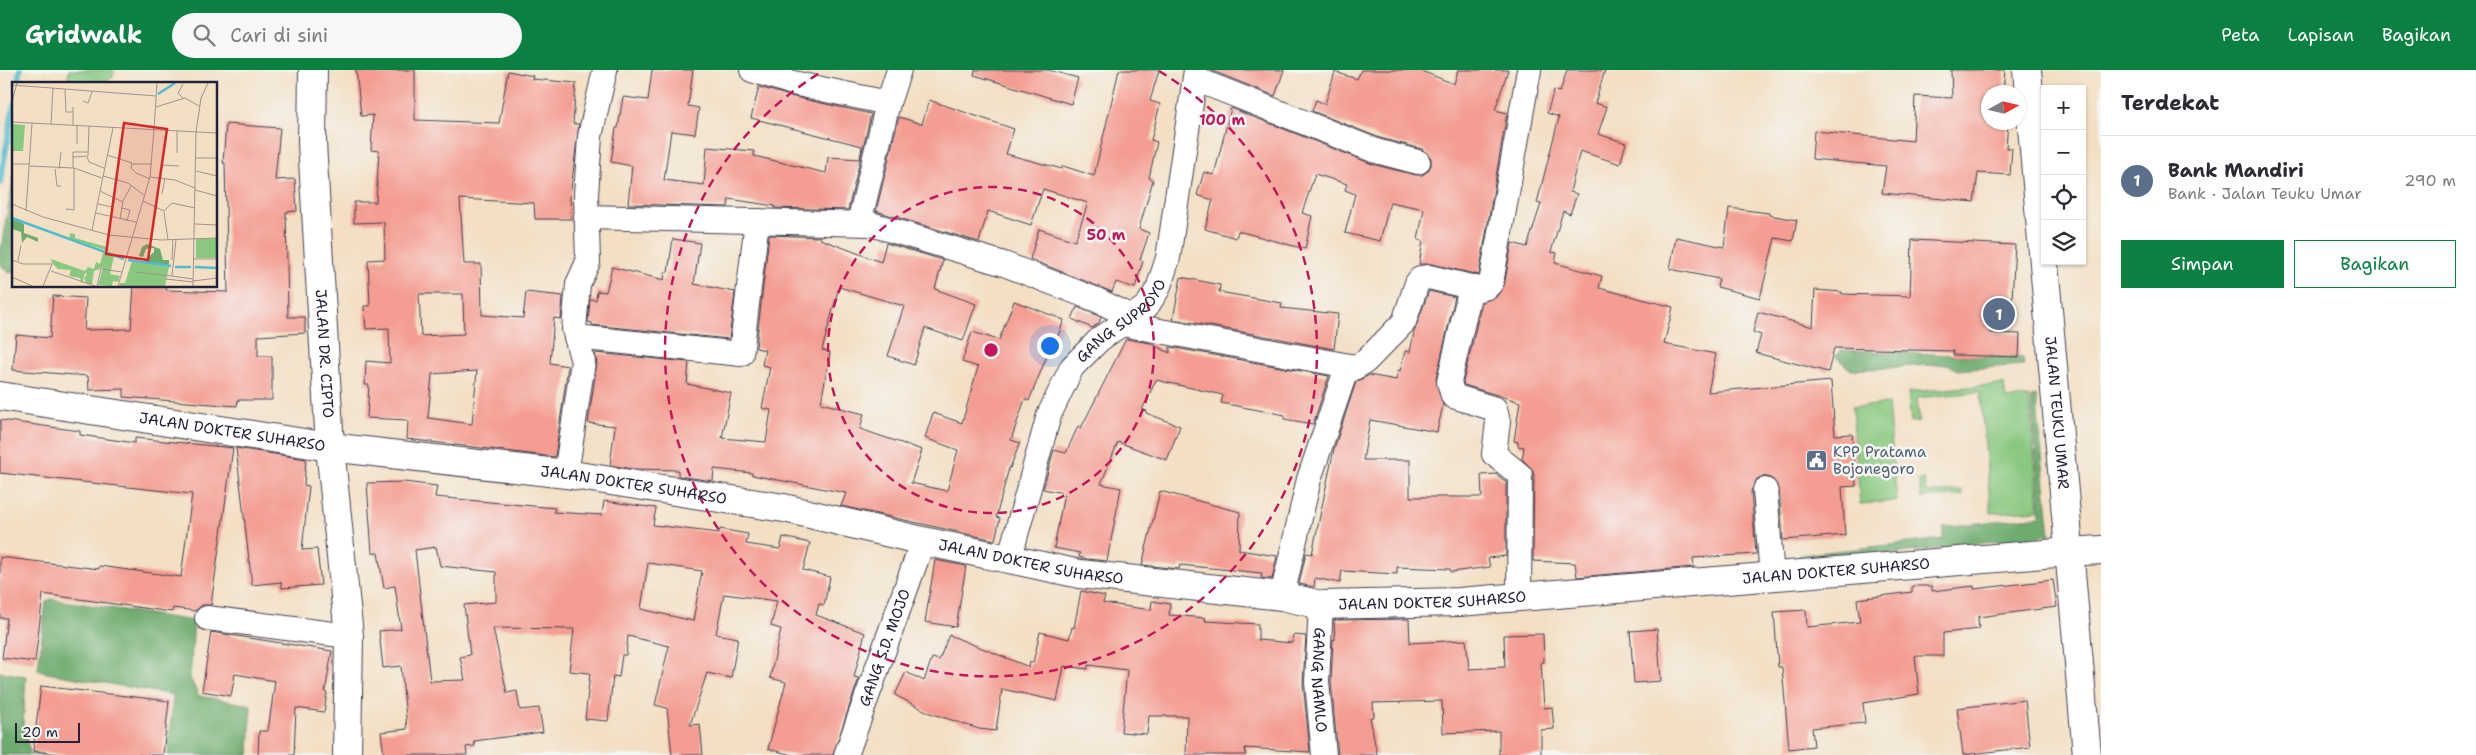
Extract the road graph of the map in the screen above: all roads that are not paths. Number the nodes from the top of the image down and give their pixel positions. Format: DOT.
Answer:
graph roads {
  1 [pos="313,70"];
  2 [pos="604,70"];
  3 [pos="752,70"];
  4 [pos="899,70"];
  5 [pos="1529,70"];
  6 [pos="2027,70"];
  7 [pos="1195,74"];
  8 [pos="888,103"];
  9 [pos="1418,162"];
  10 [pos="586,217"];
  11 [pos="757,221"];
  12 [pos="859,223"];
  13 [pos="1471,287"];
  14 [pos="1127,320"];
  15 [pos="576,337"];
  16 [pos="1355,367"];
  17 [pos="0,396"];
  18 [pos="330,447"];
  19 [pos="566,474"];
  20 [pos="1765,490"];
  21 [pos="923,542"];
  22 [pos="2101,550"];
  23 [pos="2069,552"];
  24 [pos="1009,560"];
  25 [pos="1772,577"];
  26 [pos="1282,596"];
  27 [pos="1519,597"];
  28 [pos="1321,605"];
  29 [pos="207,618"];
  30 [pos="349,636"];
  31 [pos="347,755"];
  32 [pos="846,755"];
  33 [pos="1324,755"];
  34 [pos="2087,755"];
  1 -- 18 [label="street, JALAN DR. CIPTO"];
  2 -- 10 [label="street"];
  3 -- 8 [label="street"];
  4 -- 8 [label="street"];
  5 -- 13 [label="street"];
  6 -- 23 [label="street, JALAN TEUKU UMAR"];
  7 -- 9 [label="street"];
  7 -- 14 [label="street, GANG SUPROYO"];
  8 -- 12 [label="street"];
  10 -- 11 [label="street"];
  10 -- 15 [label="street"];
  11 -- 12 [label="street"];
  11 -- 15 [label="street"];
  12 -- 14 [label="street"];
  13 -- 16 [label="street"];
  13 -- 27 [label="street"];
  14 -- 16 [label="street"];
  14 -- 24 [label="street, GANG SUPROYO"];
  15 -- 19 [label="street"];
  16 -- 26 [label="street"];
  17 -- 18 [label="street, JALAN DOKTER SUHARSO"];
  18 -- 19 [label="street, JALAN DOKTER SUHARSO"];
  18 -- 30 [label="street, JALAN DR. CIPTO"];
  19 -- 21 [label="street, JALAN DOKTER SUHARSO"];
  20 -- 25 [label="street"];
  21 -- 24 [label="street, JALAN DOKTER SUHARSO"];
  21 -- 32 [label="street, GANG S.D. MOJO"];
  22 -- 23 [label="street, JALAN DOKTER SUHARSO"];
  23 -- 25 [label="street, JALAN DOKTER SUHARSO"];
  23 -- 34 [label="street, JALAN TEUKU UMAR"];
  24 -- 26 [label="street, JALAN DOKTER SUHARSO"];
  25 -- 27 [label="street, JALAN DOKTER SUHARSO"];
  26 -- 28 [label="street, JALAN DOKTER SUHARSO"];
  27 -- 28 [label="street, JALAN DOKTER SUHARSO"];
  28 -- 33 [label="street, GANG NAMLO"];
  29 -- 30 [label="street"];
  30 -- 31 [label="street, JALAN DR. CIPTO"];
}
